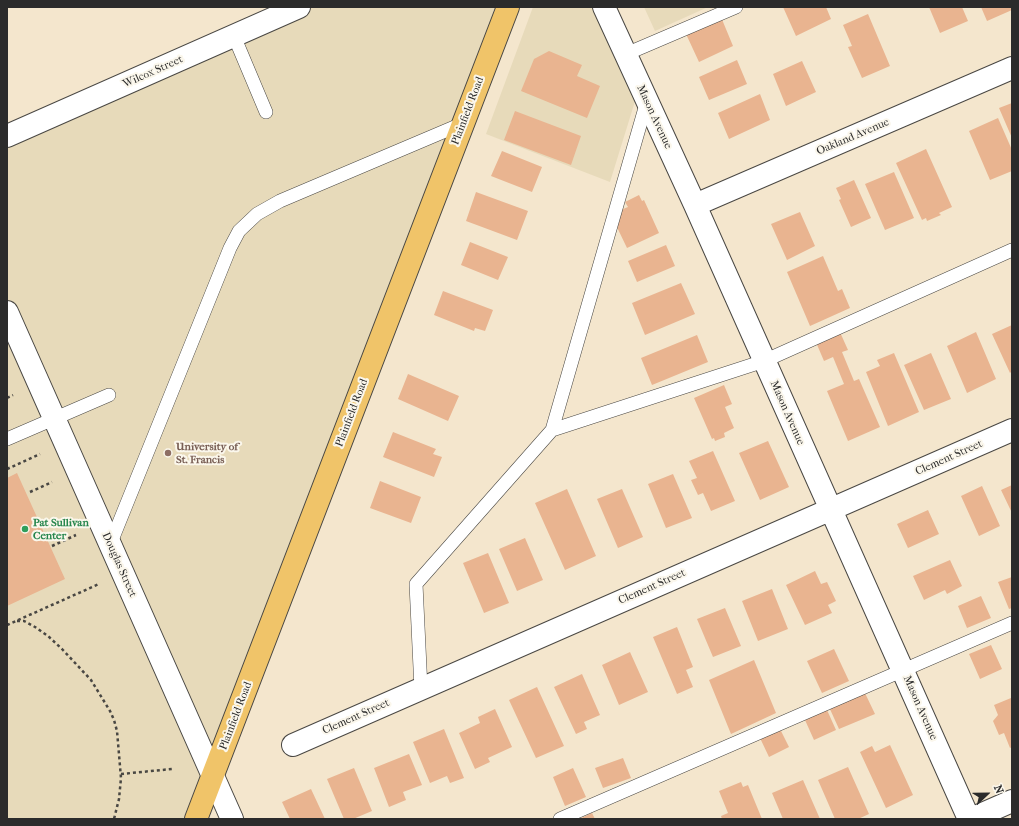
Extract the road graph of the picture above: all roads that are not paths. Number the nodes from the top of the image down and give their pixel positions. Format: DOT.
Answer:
graph roads {
  1 [pos="299,7"];
  2 [pos="508,7"];
  3 [pos="604,7"];
  4 [pos="736,7"];
  5 [pos="234,36"];
  6 [pos="626,54"];
  7 [pos="1012,68"];
  8 [pos="647,101"];
  9 [pos="266,112"];
  10 [pos="464,123"];
  11 [pos="7,136"];
  12 [pos="694,205"];
  13 [pos="1012,250"];
  14 [pos="7,312"];
  15 [pos="764,361"];
  16 [pos="109,395"];
  17 [pos="54,418"];
  18 [pos="552,430"];
  19 [pos="1012,430"];
  20 [pos="7,439"];
  21 [pos="830,510"];
  22 [pos="110,545"];
  23 [pos="1012,623"];
  24 [pos="903,670"];
  25 [pos="421,689"];
  26 [pos="293,745"];
  27 [pos="213,776"];
  28 [pos="1012,801"];
  29 [pos="196,819"];
  30 [pos="232,819"];
  31 [pos="560,819"];
  32 [pos="970,819"];
  1 -- 5 [label="street, Wilcox Street"];
  2 -- 10 [label="main road, Plainfield Road"];
  3 -- 6 [label="street, Mason Avenue"];
  4 -- 6 [label="lane"];
  5 -- 9 [label="lane"];
  5 -- 11 [label="street, Wilcox Street"];
  6 -- 8 [label="street, Mason Avenue"];
  7 -- 12 [label="street, Oakland Avenue"];
  8 -- 12 [label="street, Mason Avenue"];
  8 -- 18 [label="lane"];
  10 -- 22 [label="lane"];
  10 -- 27 [label="main road, Plainfield Road"];
  12 -- 15 [label="street, Mason Avenue"];
  13 -- 15 [label="lane"];
  14 -- 17 [label="street, Douglas Street"];
  15 -- 18 [label="lane"];
  15 -- 21 [label="street, Mason Avenue"];
  16 -- 17 [label="lane"];
  17 -- 20 [label="lane"];
  17 -- 22 [label="street, Douglas Street"];
  18 -- 25 [label="lane"];
  19 -- 21 [label="street, Clement Street"];
  21 -- 24 [label="street, Mason Avenue"];
  21 -- 25 [label="street, Clement Street"];
  22 -- 27 [label="street, Douglas Street"];
  23 -- 24 [label="lane"];
  24 -- 31 [label="lane"];
  24 -- 32 [label="street, Mason Avenue"];
  25 -- 26 [label="street, Clement Street"];
  27 -- 29 [label="main road, Plainfield Road"];
  27 -- 30 [label="street, Douglas Street"];
  28 -- 32 [label="street"];
}
